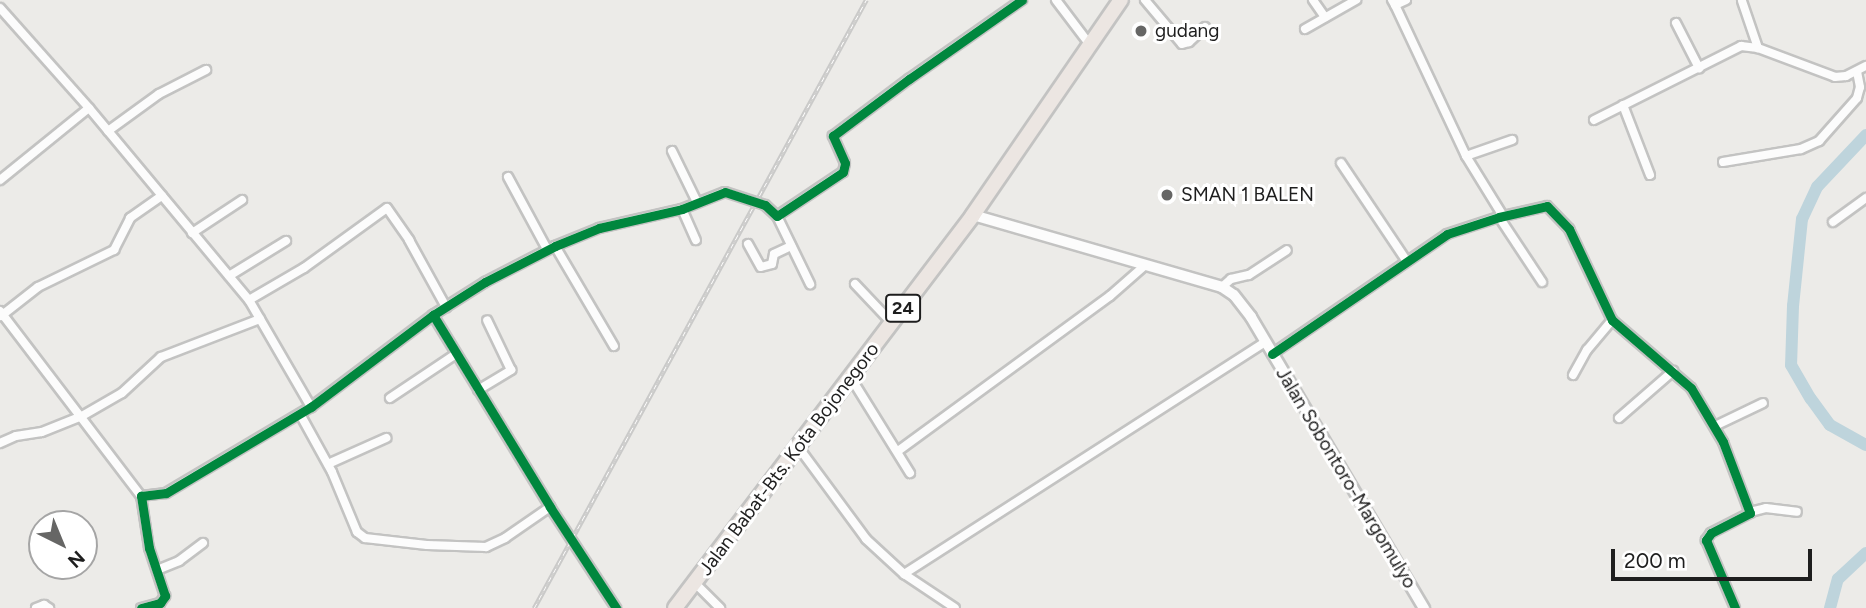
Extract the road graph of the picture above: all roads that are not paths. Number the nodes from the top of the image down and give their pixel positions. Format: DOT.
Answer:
graph roads {
  1 [pos="1022,0"];
  2 [pos="1056,0"];
  3 [pos="1121,0"];
  4 [pos="1145,0"];
  5 [pos="1313,0"];
  6 [pos="1356,0"];
  7 [pos="1406,0"];
  8 [pos="1742,1"];
  9 [pos="1393,3"];
  10 [pos="0,8"];
  11 [pos="1325,17"];
  12 [pos="1676,23"];
  13 [pos="1205,27"];
  14 [pos="1305,29"];
  15 [pos="1090,45"];
  16 [pos="1758,48"];
  17 [pos="1866,66"];
  18 [pos="1699,68"];
  19 [pos="206,70"];
  20 [pos="1857,72"];
  21 [pos="1623,105"];
  22 [pos="89,108"];
  23 [pos="1594,120"];
  24 [pos="108,131"];
  25 [pos="1512,140"];
  26 [pos="672,150"];
  27 [pos="1466,156"];
  28 [pos="1723,162"];
  29 [pos="1341,163"];
  30 [pos="1650,175"];
  31 [pos="508,177"];
  32 [pos="0,180"];
  33 [pos="162,196"];
  34 [pos="1866,198"];
  35 [pos="242,200"];
  36 [pos="697,202"];
  37 [pos="682,209"];
  38 [pos="973,215"];
  39 [pos="777,216"];
  40 [pos="1501,216"];
  41 [pos="1832,222"];
  42 [pos="192,233"];
  43 [pos="696,240"];
  44 [pos="286,241"];
  45 [pos="748,244"];
  46 [pos="791,246"];
  47 [pos="551,247"];
  48 [pos="1287,250"];
  49 [pos="1406,260"];
  50 [pos="1143,267"];
  51 [pos="229,276"];
  52 [pos="1542,282"];
  53 [pos="810,284"];
  54 [pos="855,284"];
  55 [pos="1222,287"];
  56 [pos="249,300"];
  57 [pos="446,307"];
  58 [pos="1,314"];
  59 [pos="433,315"];
  60 [pos="260,319"];
  61 [pos="487,320"];
  62 [pos="1612,320"];
  63 [pos="892,323"];
  64 [pos="1265,342"];
  65 [pos="614,345"];
  66 [pos="456,354"];
  67 [pos="1272,354"];
  68 [pos="1673,371"];
  69 [pos="1573,375"];
  70 [pos="851,378"];
  71 [pos="478,390"];
  72 [pos="390,398"];
  73 [pos="1763,403"];
  74 [pos="311,407"];
  75 [pos="300,414"];
  76 [pos="82,416"];
  77 [pos="1619,418"];
  78 [pos="1715,426"];
  79 [pos="386,438"];
  80 [pos="0,443"];
  81 [pos="799,448"];
  82 [pos="898,451"];
  83 [pos="328,464"];
  84 [pos="910,472"];
  85 [pos="141,496"];
  86 [pos="550,507"];
  87 [pos="1750,512"];
  88 [pos="1797,512"];
  89 [pos="203,543"];
  90 [pos="157,570"];
  91 [pos="904,574"];
  92 [pos="694,582"];
  93 [pos="167,604"];
  94 [pos="36,608"];
  95 [pos="49,608"];
  96 [pos="141,608"];
  97 [pos="616,608"];
  98 [pos="675,608"];
  99 [pos="720,608"];
  100 [pos="955,608"];
  101 [pos="1424,608"];
  102 [pos="1735,608"];
  1 -- 39 [label="street"];
  2 -- 15 [label="street"];
  3 -- 15 [label="highway, Jalan Babat-Bts. Kota Bojonegoro / 24"];
  4 -- 13 [label="street"];
  5 -- 11 [label="street"];
  6 -- 11 [label="street"];
  7 -- 9 [label="street"];
  8 -- 16 [label="street"];
  9 -- 27 [label="street"];
  10 -- 22 [label="street"];
  11 -- 14 [label="street"];
  12 -- 18 [label="street"];
  15 -- 38 [label="highway, Jalan Babat-Bts. Kota Bojonegoro / 24"];
  16 -- 18 [label="street"];
  16 -- 20 [label="street"];
  17 -- 20 [label="street"];
  18 -- 21 [label="street"];
  19 -- 24 [label="street"];
  20 -- 28 [label="street"];
  21 -- 23 [label="street"];
  21 -- 30 [label="street"];
  22 -- 24 [label="street"];
  22 -- 32 [label="street"];
  24 -- 33 [label="street"];
  25 -- 27 [label="street"];
  26 -- 36 [label="street"];
  27 -- 40 [label="street"];
  29 -- 49 [label="street"];
  31 -- 47 [label="street"];
  33 -- 42 [label="street"];
  33 -- 58 [label="street"];
  34 -- 41 [label="street"];
  35 -- 42 [label="street"];
  36 -- 37 [label="street"];
  36 -- 39 [label="street"];
  37 -- 43 [label="street"];
  37 -- 47 [label="street"];
  38 -- 50 [label="street"];
  38 -- 63 [label="highway, Jalan Babat-Bts. Kota Bojonegoro / 24"];
  39 -- 46 [label="street"];
  40 -- 49 [label="street"];
  40 -- 52 [label="street"];
  40 -- 62 [label="street"];
  42 -- 51 [label="street"];
  44 -- 51 [label="street"];
  45 -- 46 [label="street"];
  46 -- 53 [label="street"];
  47 -- 57 [label="street"];
  47 -- 65 [label="street"];
  48 -- 55 [label="street"];
  49 -- 67 [label="street"];
  50 -- 55 [label="street"];
  50 -- 82 [label="street"];
  51 -- 56 [label="street"];
  54 -- 63 [label="street"];
  55 -- 64 [label="street, Jalan Sobontoro-Margomulyo"];
  56 -- 57 [label="street"];
  56 -- 60 [label="street"];
  57 -- 59 [label="street"];
  58 -- 76 [label="street"];
  59 -- 66 [label="street"];
  59 -- 74 [label="street"];
  60 -- 74 [label="street"];
  60 -- 76 [label="street"];
  61 -- 71 [label="street"];
  62 -- 68 [label="street"];
  62 -- 69 [label="street"];
  63 -- 70 [label="highway, Jalan Babat-Bts. Kota Bojonegoro / 24"];
  64 -- 67 [label="street, Jalan Sobontoro-Margomulyo"];
  64 -- 91 [label="street"];
  66 -- 71 [label="street"];
  66 -- 72 [label="street"];
  67 -- 101 [label="street, Jalan Sobontoro-Margomulyo"];
  68 -- 77 [label="street"];
  68 -- 78 [label="street"];
  70 -- 81 [label="highway, Jalan Babat-Bts. Kota Bojonegoro / 24"];
  70 -- 82 [label="street"];
  71 -- 86 [label="street"];
  73 -- 78 [label="street"];
  74 -- 75 [label="street"];
  75 -- 83 [label="street"];
  75 -- 85 [label="street"];
  76 -- 80 [label="street"];
  76 -- 85 [label="street"];
  78 -- 87 [label="street"];
  79 -- 83 [label="street"];
  81 -- 91 [label="street"];
  81 -- 92 [label="highway, Jalan Babat-Bts. Kota Bojonegoro / 24"];
  82 -- 84 [label="street"];
  83 -- 86 [label="street"];
  85 -- 90 [label="street"];
  86 -- 97 [label="street"];
  87 -- 88 [label="street"];
  87 -- 102 [label="street"];
  89 -- 90 [label="street"];
  90 -- 93 [label="street"];
  91 -- 100 [label="street"];
  92 -- 98 [label="highway, Jalan Babat-Bts. Kota Bojonegoro / 24"];
  92 -- 99 [label="street"];
  93 -- 96 [label="street"];
  94 -- 95 [label="street"];
}
